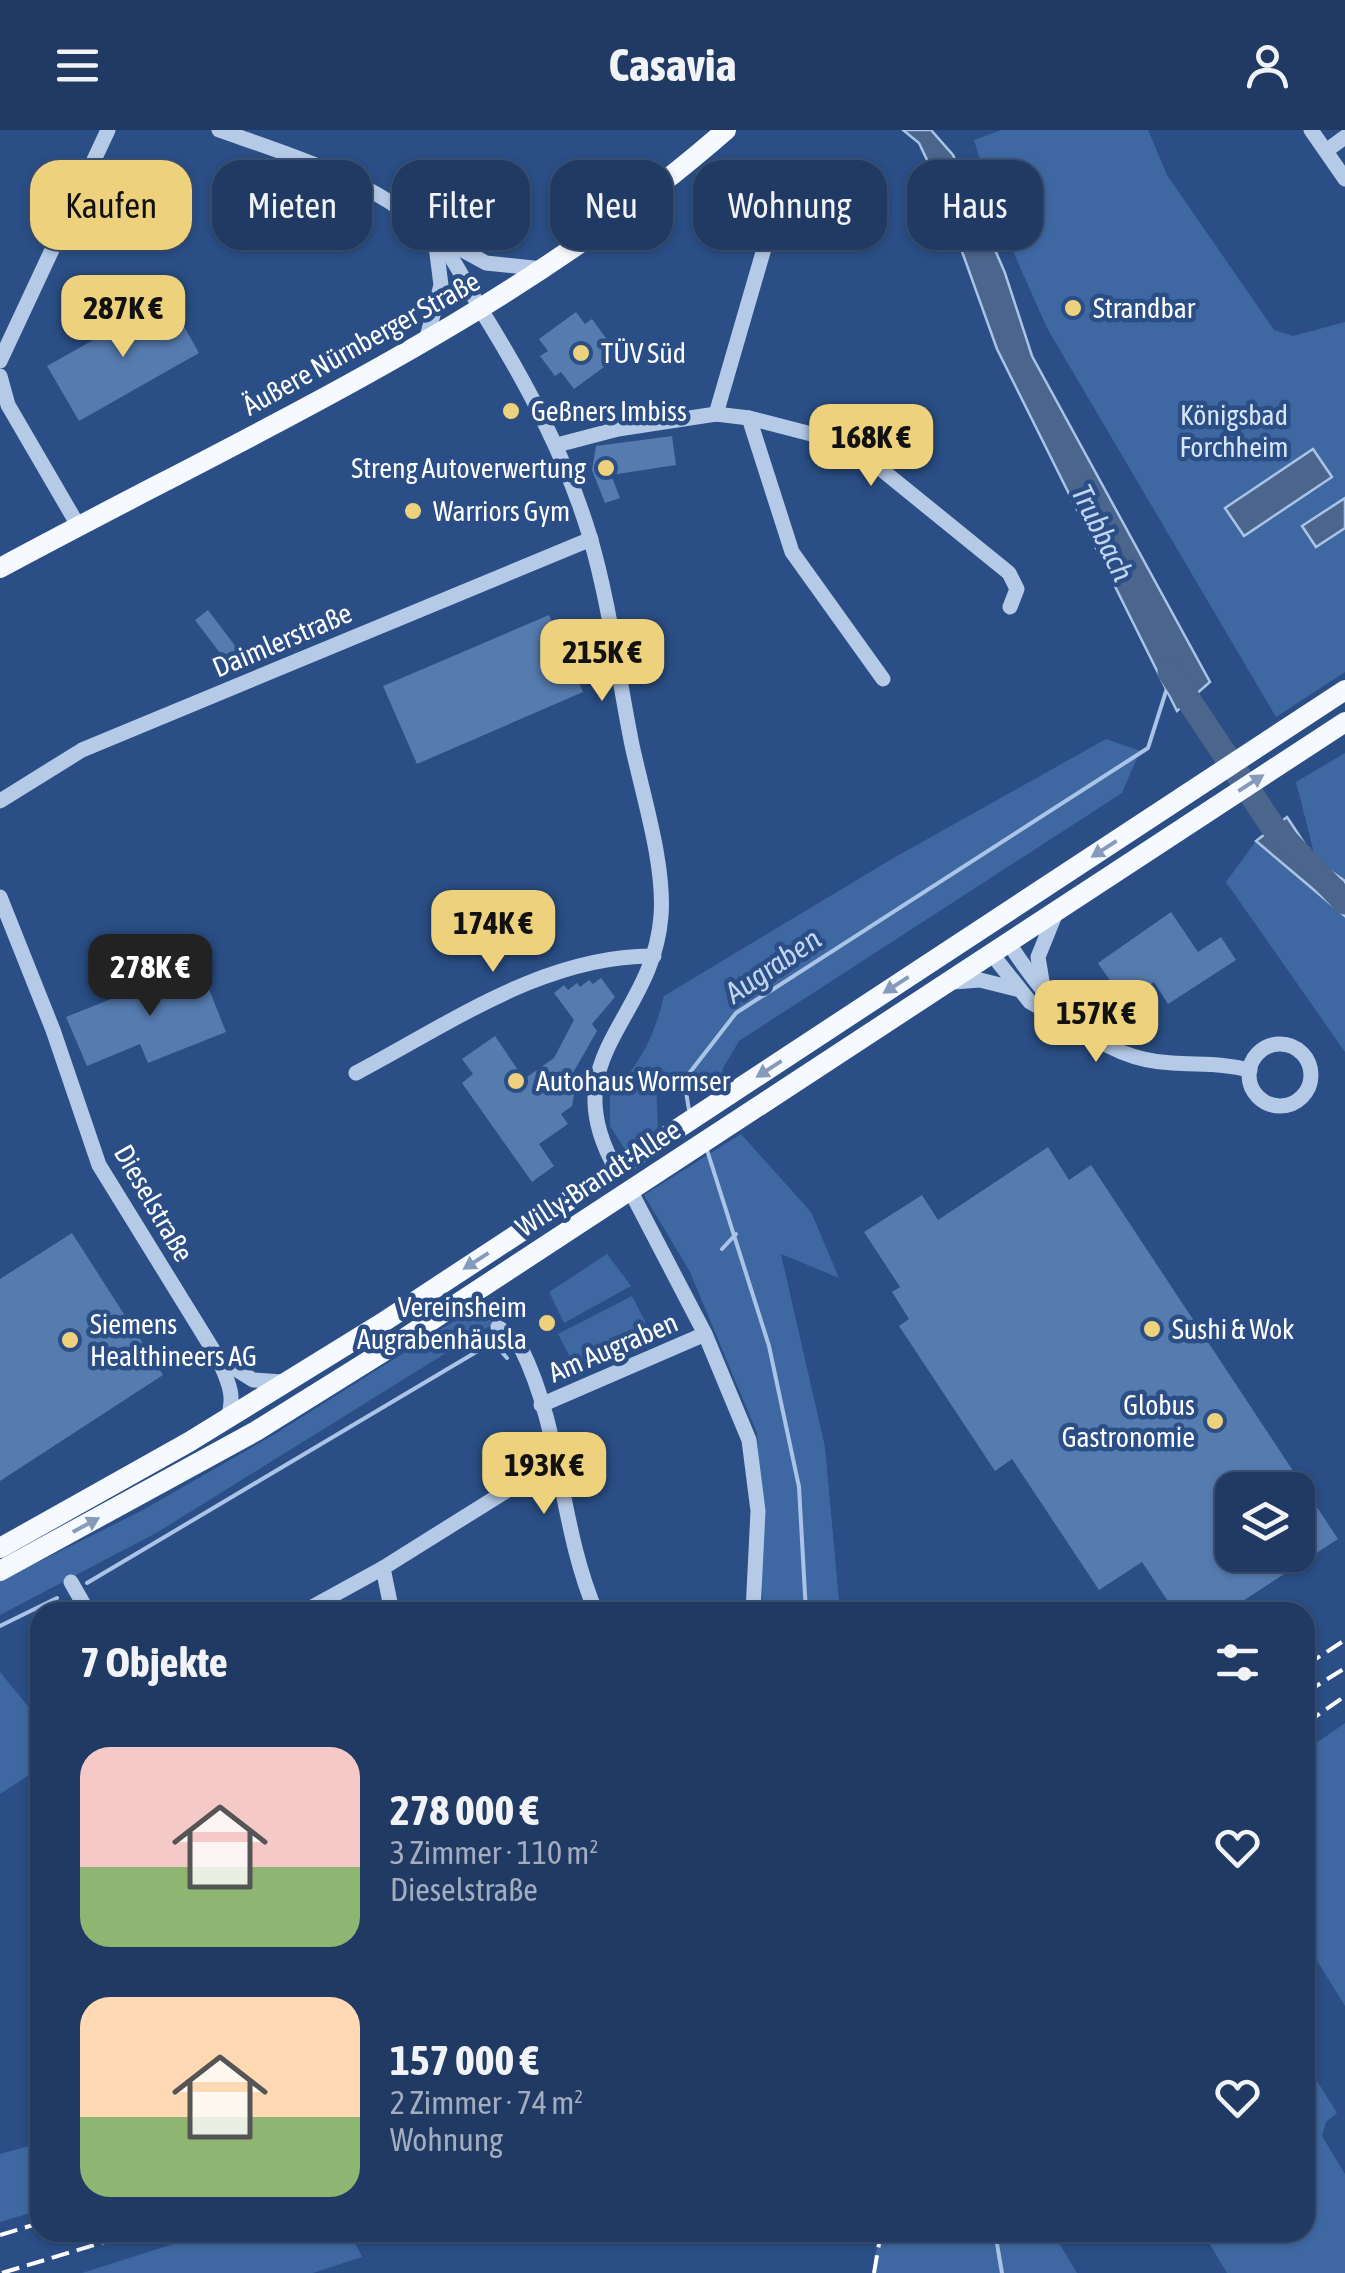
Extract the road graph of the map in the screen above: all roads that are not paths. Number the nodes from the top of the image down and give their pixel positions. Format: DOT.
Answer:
graph roads {
  1 [pos="108,130"];
  2 [pos="219,130"];
  3 [pos="726,130"];
  4 [pos="1311,130"];
  5 [pos="1345,137"];
  6 [pos="1326,151"];
  7 [pos="1345,179"];
  8 [pos="392,205"];
  9 [pos="435,250"];
  10 [pos="443,250"];
  11 [pos="463,250"];
  12 [pos="763,250"];
  13 [pos="543,269"];
  14 [pos="480,309"];
  15 [pos="426,342"];
  16 [pos="0,361"];
  17 [pos="0,376"];
  18 [pos="716,414"];
  19 [pos="748,418"];
  20 [pos="556,445"];
  21 [pos="79,527"];
  22 [pos="590,539"];
  23 [pos="0,568"];
  24 [pos="1010,608"];
  25 [pos="883,679"];
  26 [pos="1345,690"];
  27 [pos="1345,722"];
  28 [pos="0,801"];
  29 [pos="0,897"];
  30 [pos="1059,908"];
  31 [pos="986,927"];
  32 [pos="999,947"];
  33 [pos="654,956"];
  34 [pos="944,984"];
  35 [pos="1016,989"];
  36 [pos="1044,991"];
  37 [pos="1075,1026"];
  38 [pos="1250,1070"];
  39 [pos="356,1074"];
  40 [pos="616,1169"];
  41 [pos="630,1190"];
  42 [pos="498,1327"];
  43 [pos="705,1334"];
  44 [pos="218,1358"];
  45 [pos="286,1382"];
  46 [pos="541,1406"];
  47 [pos="227,1419"];
  48 [pos="554,1461"];
  49 [pos="0,1548"];
  50 [pos="383,1568"];
  51 [pos="0,1571"];
  52 [pos="71,1582"];
  53 [pos="82,1602"];
  54 [pos="321,1602"];
  55 [pos="390,1602"];
  56 [pos="592,1602"];
  57 [pos="753,1602"];
  1 -- 16 [label="street"];
  2 -- 8 [label="street"];
  3 -- 13 [label="main road, Äußere Nürnberger Straße"];
  4 -- 6 [label="street"];
  5 -- 6 [label="street"];
  6 -- 7 [label="street"];
  9 -- 15 [label="street"];
  10 -- 14 [label="street"];
  11 -- 13 [label="street"];
  12 -- 18 [label="street"];
  13 -- 14 [label="main road, Äußere Nürnberger Straße"];
  14 -- 15 [label="main road, Äußere Nürnberger Straße"];
  14 -- 20 [label="street"];
  15 -- 21 [label="main road, Äußere Nürnberger Straße"];
  17 -- 21 [label="street"];
  18 -- 19 [label="street"];
  18 -- 20 [label="street"];
  19 -- 24 [label="street"];
  19 -- 25 [label="street"];
  20 -- 22 [label="street"];
  21 -- 23 [label="main road, Äußere Nürnberger Straße"];
  22 -- 28 [label="street, Daimlerstraße"];
  22 -- 33 [label="street"];
  26 -- 31 [label="main road, Willy-Brandt-Allee, one-way"];
  30 -- 27 [label="main road, Willy-Brandt-Allee, one-way"];
  29 -- 44 [label="street, Dieselstraße"];
  30 -- 32 [label="main road, Willy-Brandt-Allee"];
  30 -- 36 [label="street"];
  31 -- 32 [label="main road"];
  31 -- 40 [label="main road, Willy-Brandt-Allee, one-way"];
  32 -- 34 [label="main road, Willy-Brandt-Allee"];
  32 -- 35 [label="street"];
  32 -- 36 [label="street"];
  33 -- 39 [label="street"];
  33 -- 40 [label="street"];
  34 -- 35 [label="street"];
  34 -- 41 [label="main road, Willy-Brandt-Allee"];
  35 -- 37 [label="street"];
  36 -- 37 [label="street"];
  37 -- 38 [label="street"];
  38 -- 38 [label="street"];
  40 -- 41 [label="main road"];
  40 -- 45 [label="main road, Willy-Brandt-Allee, one-way"];
  41 -- 43 [label="street, Am Augraben"];
  51 -- 41 [label="main road, Willy-Brandt-Allee, one-way"];
  42 -- 46 [label="street"];
  43 -- 46 [label="street, Am Augraben"];
  43 -- 57 [label="street, Am Augraben"];
  44 -- 45 [label="street"];
  44 -- 47 [label="street, Dieselstraße"];
  45 -- 47 [label="main road, Willy-Brandt-Allee"];
  46 -- 48 [label="street"];
  47 -- 49 [label="main road, Willy-Brandt-Allee"];
  48 -- 50 [label="street"];
  48 -- 56 [label="street"];
  50 -- 54 [label="street"];
  50 -- 55 [label="street"];
  52 -- 53 [label="street"];
}
